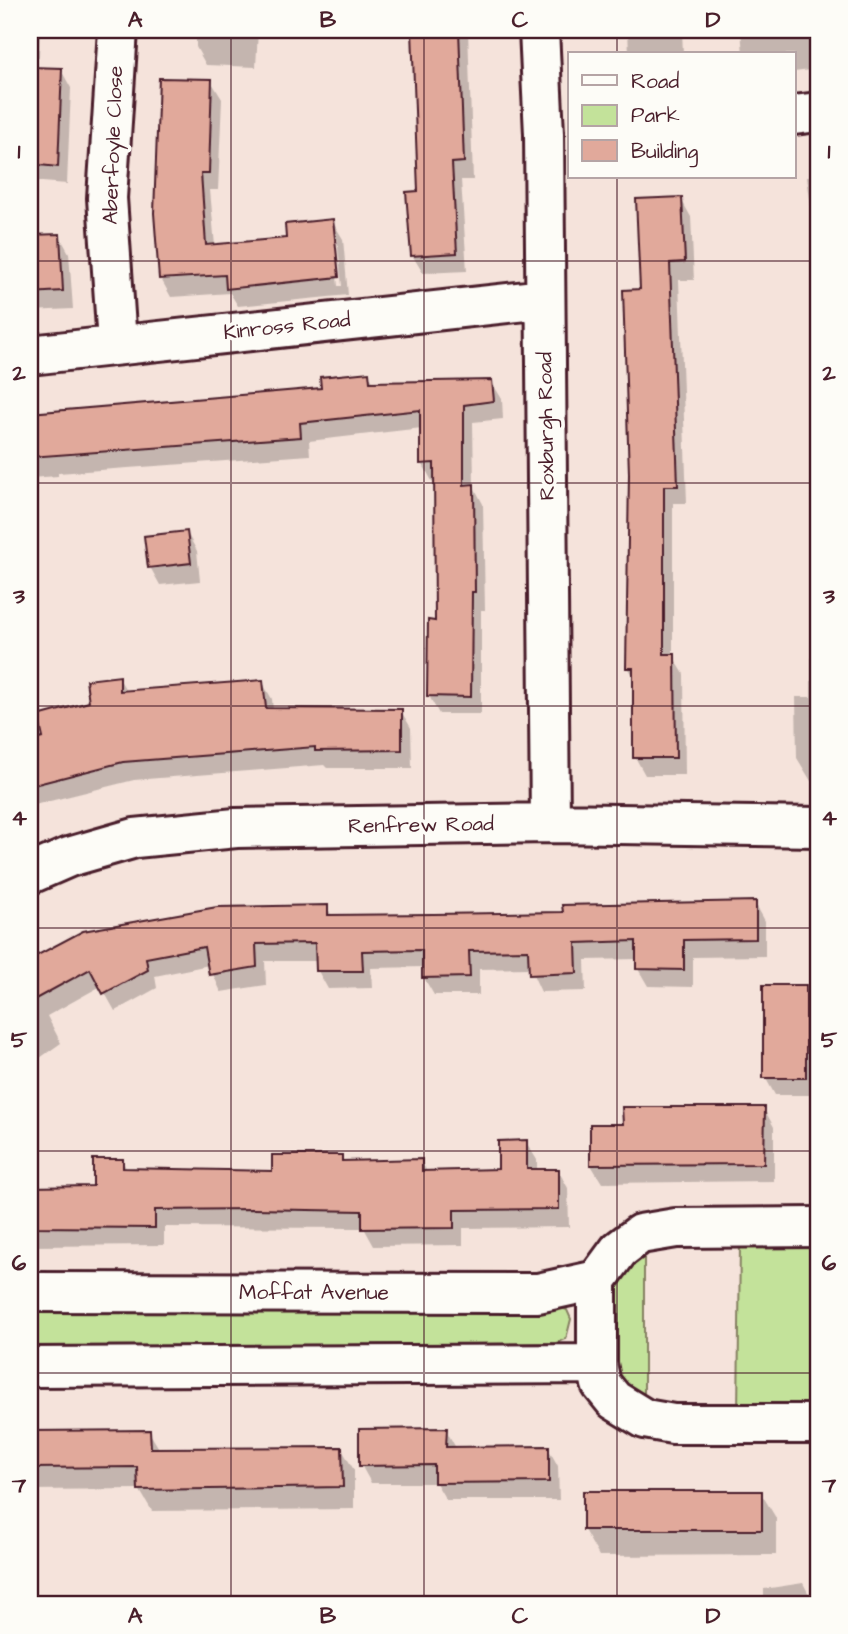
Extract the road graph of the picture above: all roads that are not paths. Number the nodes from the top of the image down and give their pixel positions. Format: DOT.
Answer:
graph roads {
  1 [pos="118,30"];
  2 [pos="539,30"];
  3 [pos="818,112"];
  4 [pos="796,115"];
  5 [pos="557,133"];
  6 [pos="545,299"];
  7 [pos="117,343"];
  8 [pos="30,355"];
  9 [pos="550,822"];
  10 [pos="818,827"];
  11 [pos="30,874"];
  12 [pos="818,1227"];
  13 [pos="597,1280"];
  14 [pos="30,1292"];
  15 [pos="597,1364"];
  16 [pos="30,1367"];
  17 [pos="818,1424"];
  1 -- 7 [label="street, Aberfoyle Close"];
  2 -- 5 [label="street, Roxburgh Road"];
  3 -- 4 [label="street"];
  5 -- 6 [label="street, Roxburgh Road"];
  6 -- 7 [label="street, Kinross Road"];
  6 -- 9 [label="street, Roxburgh Road"];
  7 -- 8 [label="street, Kinross Road"];
  9 -- 10 [label="street, Renfrew Road"];
  9 -- 11 [label="street, Renfrew Road"];
  12 -- 13 [label="street"];
  13 -- 14 [label="street, Moffat Avenue"];
  13 -- 15 [label="street"];
  15 -- 16 [label="street"];
  15 -- 17 [label="street"];
}
